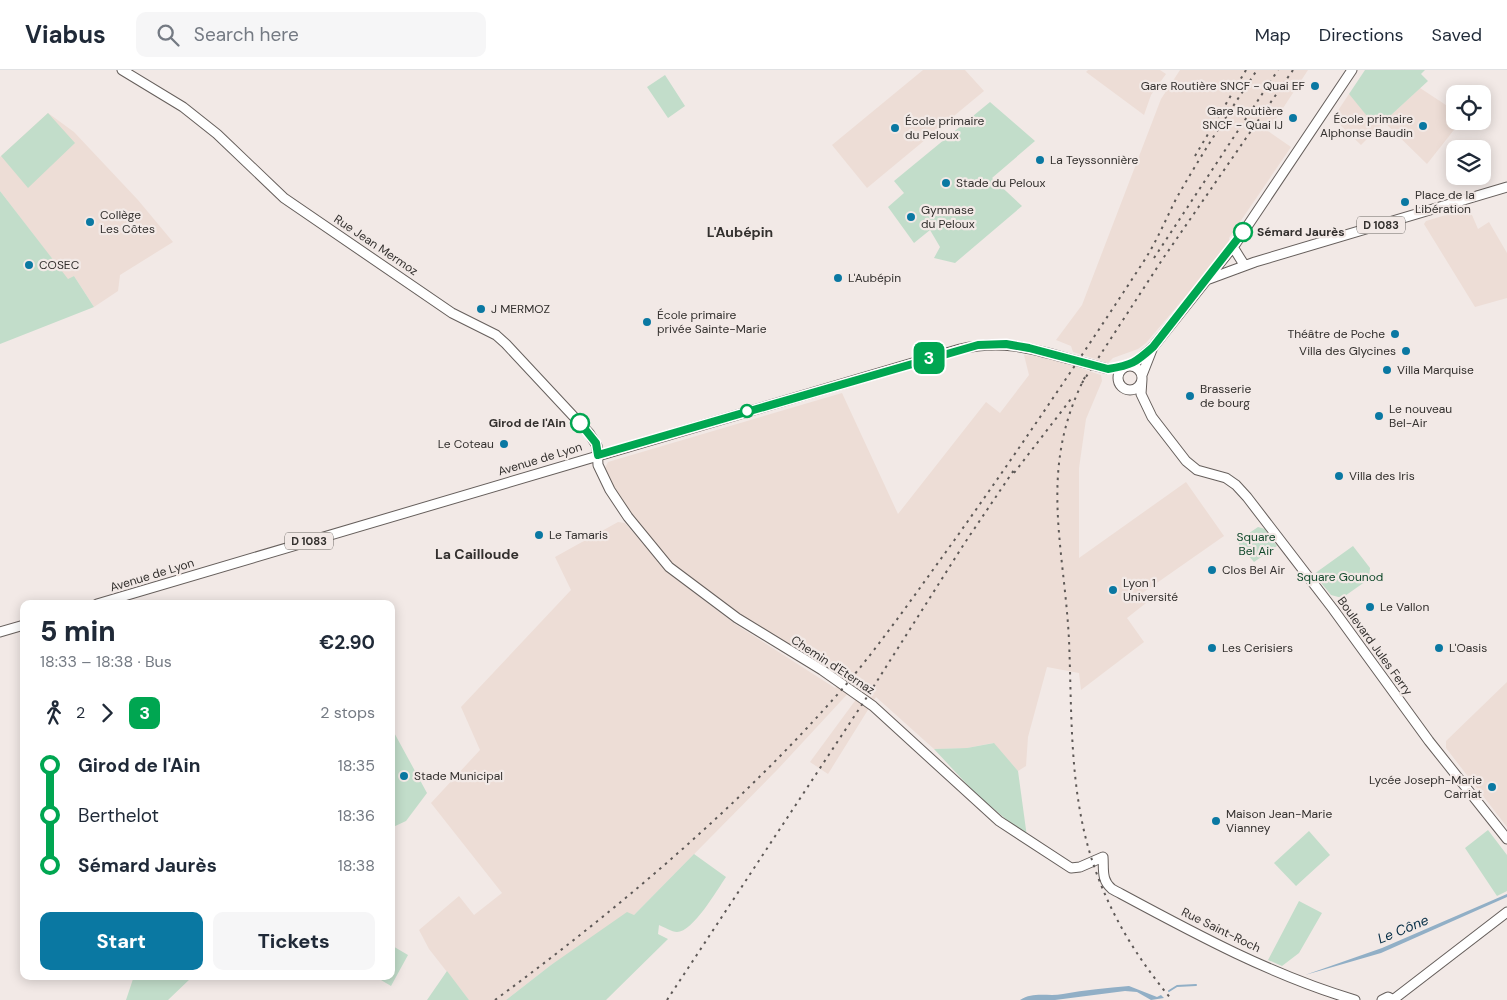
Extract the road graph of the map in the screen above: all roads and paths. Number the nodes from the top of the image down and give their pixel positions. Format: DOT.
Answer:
graph roads {
  1 [pos="122,70"];
  2 [pos="1352,70"];
  3 [pos="1507,187"];
  4 [pos="1233,248"];
  5 [pos="1222,261"];
  6 [pos="1255,262"];
  7 [pos="1243,263"];
  8 [pos="1207,280"];
  9 [pos="1153,347"];
  10 [pos="1124,367"];
  11 [pos="1108,369"];
  12 [pos="1142,377"];
  13 [pos="1118,378"];
  14 [pos="1128,390"];
  15 [pos="1152,416"];
  16 [pos="598,455"];
  17 [pos="110,600"];
  18 [pos="20,626"];
  19 [pos="0,632"];
  20 [pos="1507,839"];
  21 [pos="1085,865"];
  22 [pos="1104,874"];
  23 [pos="1507,912"];
  24 [pos="1354,1000"];
  25 [pos="1382,1000"];
  26 [pos="1394,1000"];
  1 -- 16 [label="main road, Rue Jean Mermoz"];
  2 -- 4 [label="main road"];
  3 -- 6 [label="main road, D 1083"];
  4 -- 5 [label="main road"];
  4 -- 7 [label="main road"];
  5 -- 7 [label="main road, D 1083"];
  5 -- 8 [label="main road"];
  6 -- 7 [label="main road, D 1083"];
  6 -- 8 [label="main road, D 1083"];
  8 -- 9 [label="main road"];
  9 -- 10 [label="main road"];
  9 -- 12 [label="main road"];
  10 -- 11 [label="main road, Avenue de Lyon / D 1083"];
  10 -- 12 [label="main road"];
  10 -- 13 [label="main road"];
  11 -- 13 [label="main road, Avenue de Lyon"];
  11 -- 16 [label="main road, Avenue de Lyon / D 1083, bridge"];
  12 -- 14 [label="main road"];
  12 -- 15 [label="main road, Boulevard Jules Ferry"];
  13 -- 14 [label="main road"];
  14 -- 15 [label="main road, Boulevard Jules Ferry"];
  15 -- 20 [label="main road, Boulevard Jules Ferry"];
  16 -- 17 [label="main road, Avenue de Lyon / D 1083"];
  16 -- 21 [label="main road, Chemin d'Eternaz"];
  18 -- 19 [label="main road"];
  21 -- 22 [label="main road"];
  21 -- 22 [label="main road"];
  22 -- 24 [label="main road, Rue Saint-Roch"];
  23 -- 26 [label="main road"];
  25 -- 26 [label="main road"];
}
